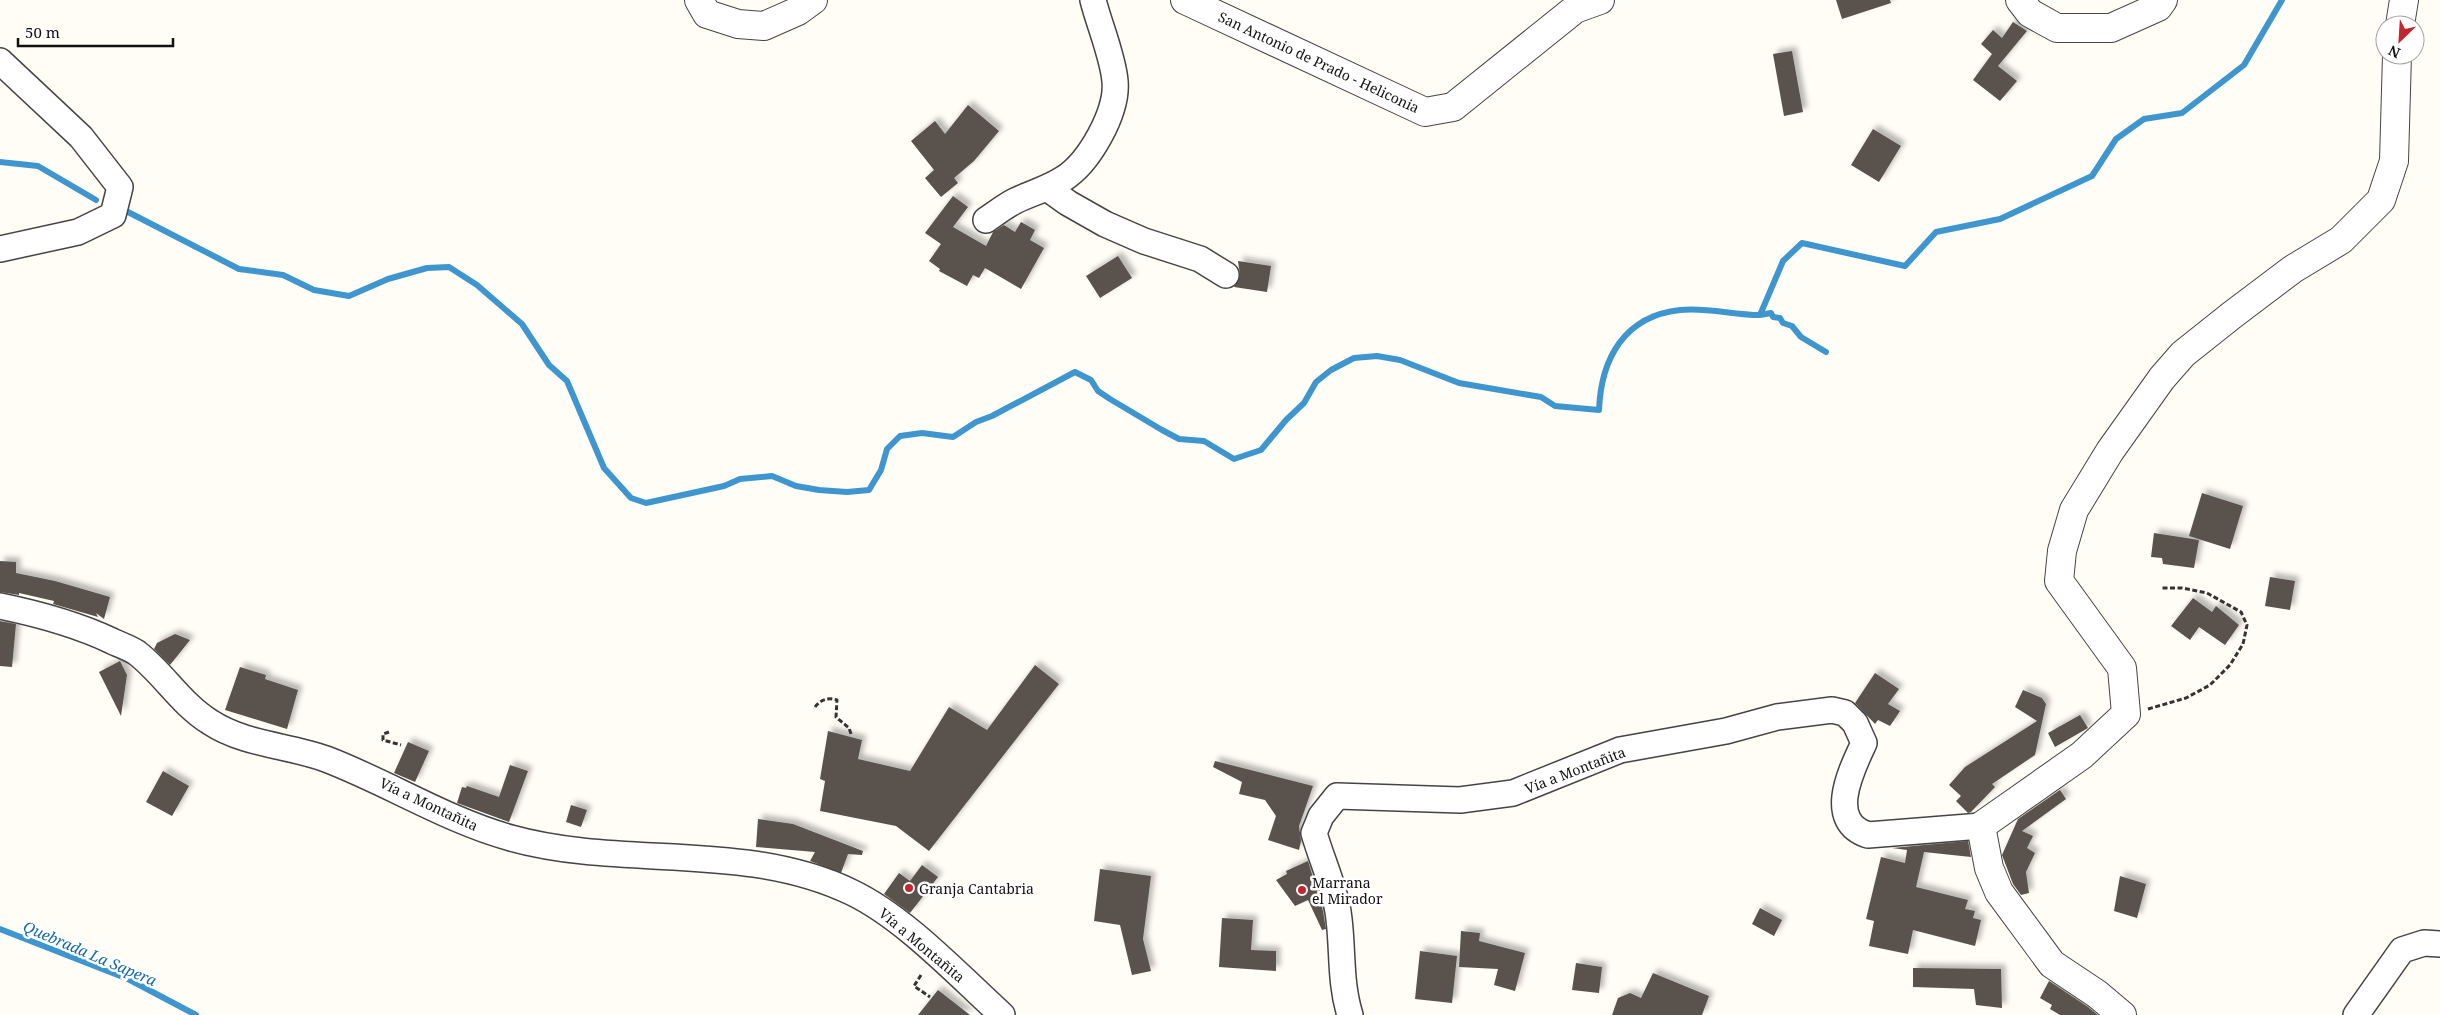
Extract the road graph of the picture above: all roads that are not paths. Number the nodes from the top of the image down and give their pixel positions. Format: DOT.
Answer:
graph roads {
  1 [pos="699,0"];
  2 [pos="814,0"];
  3 [pos="1093,0"];
  4 [pos="1185,0"];
  5 [pos="1600,0"];
  6 [pos="2020,0"];
  7 [pos="2163,0"];
  8 [pos="2404,0"];
  9 [pos="2402,15"];
  10 [pos="0,61"];
  11 [pos="2397,65"];
  12 [pos="1048,188"];
  13 [pos="986,220"];
  14 [pos="0,249"];
  15 [pos="1226,275"];
  16 [pos="0,606"];
  17 [pos="1982,826"];
  18 [pos="2440,944"];
  19 [pos="1002,1015"];
  20 [pos="1350,1015"];
  21 [pos="2122,1015"];
  22 [pos="2356,1015"];
  1 -- 2 [label="street"];
  3 -- 12 [label="street"];
  4 -- 5 [label="street, San Antonio de Prado - Heliconia"];
  6 -- 7 [label="street"];
  8 -- 9 [label="street"];
  10 -- 14 [label="street"];
  11 -- 17 [label="street"];
  12 -- 13 [label="street"];
  12 -- 15 [label="street"];
  16 -- 19 [label="street, Vía a Montañita"];
  17 -- 20 [label="street, Vía a Montañita"];
  17 -- 21 [label="street"];
  18 -- 22 [label="street"];
}
